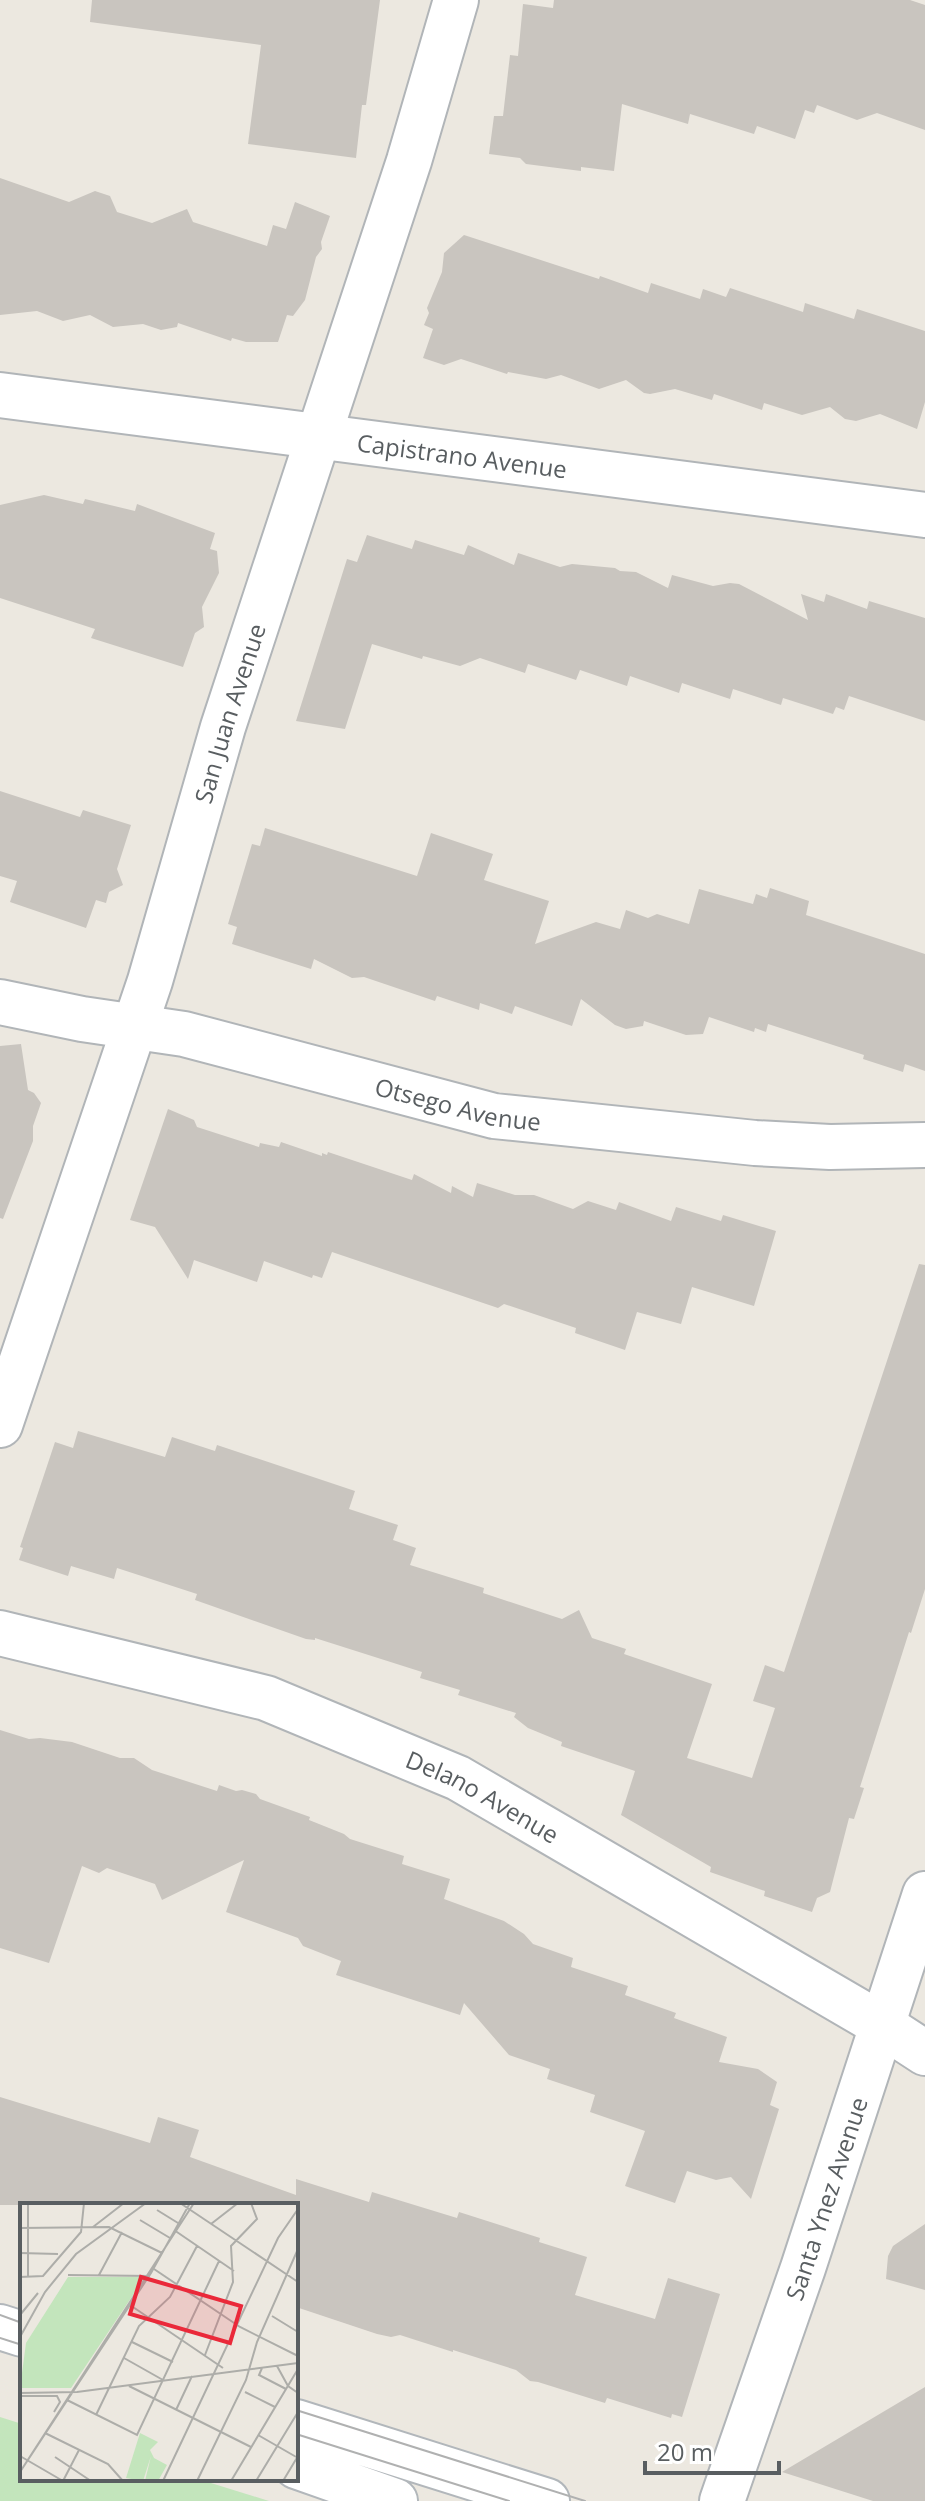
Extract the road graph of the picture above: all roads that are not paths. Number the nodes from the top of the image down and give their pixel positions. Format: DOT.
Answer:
graph roads {
  1 [pos="456,0"];
  2 [pos="0,395"];
  3 [pos="318,436"];
  4 [pos="925,515"];
  5 [pos="0,1002"];
  6 [pos="136,1027"];
  7 [pos="925,1145"];
  8 [pos="0,1425"];
  9 [pos="0,1633"];
  10 [pos="925,1894"];
  11 [pos="882,2025"];
  12 [pos="925,2053"];
  13 [pos="0,2327"];
  14 [pos="20,2333"];
  15 [pos="298,2423"];
  16 [pos="298,2467"];
  17 [pos="395,2501"];
  18 [pos="547,2501"];
  19 [pos="722,2501"];
  1 -- 3 [label="street, San Juan Avenue"];
  2 -- 3 [label="street, Capistrano Avenue"];
  3 -- 4 [label="street, Capistrano Avenue"];
  3 -- 6 [label="street, San Juan Avenue"];
  5 -- 6 [label="street, Otsego Avenue"];
  6 -- 7 [label="street, Otsego Avenue"];
  6 -- 8 [label="street, San Juan Avenue"];
  9 -- 11 [label="street, Delano Avenue"];
  10 -- 11 [label="street, Santa Ynez Avenue"];
  11 -- 12 [label="street, Delano Avenue"];
  11 -- 19 [label="street, Santa Ynez Avenue"];
  13 -- 14 [label="street"];
  15 -- 18 [label="street"];
  16 -- 17 [label="street"];
}
